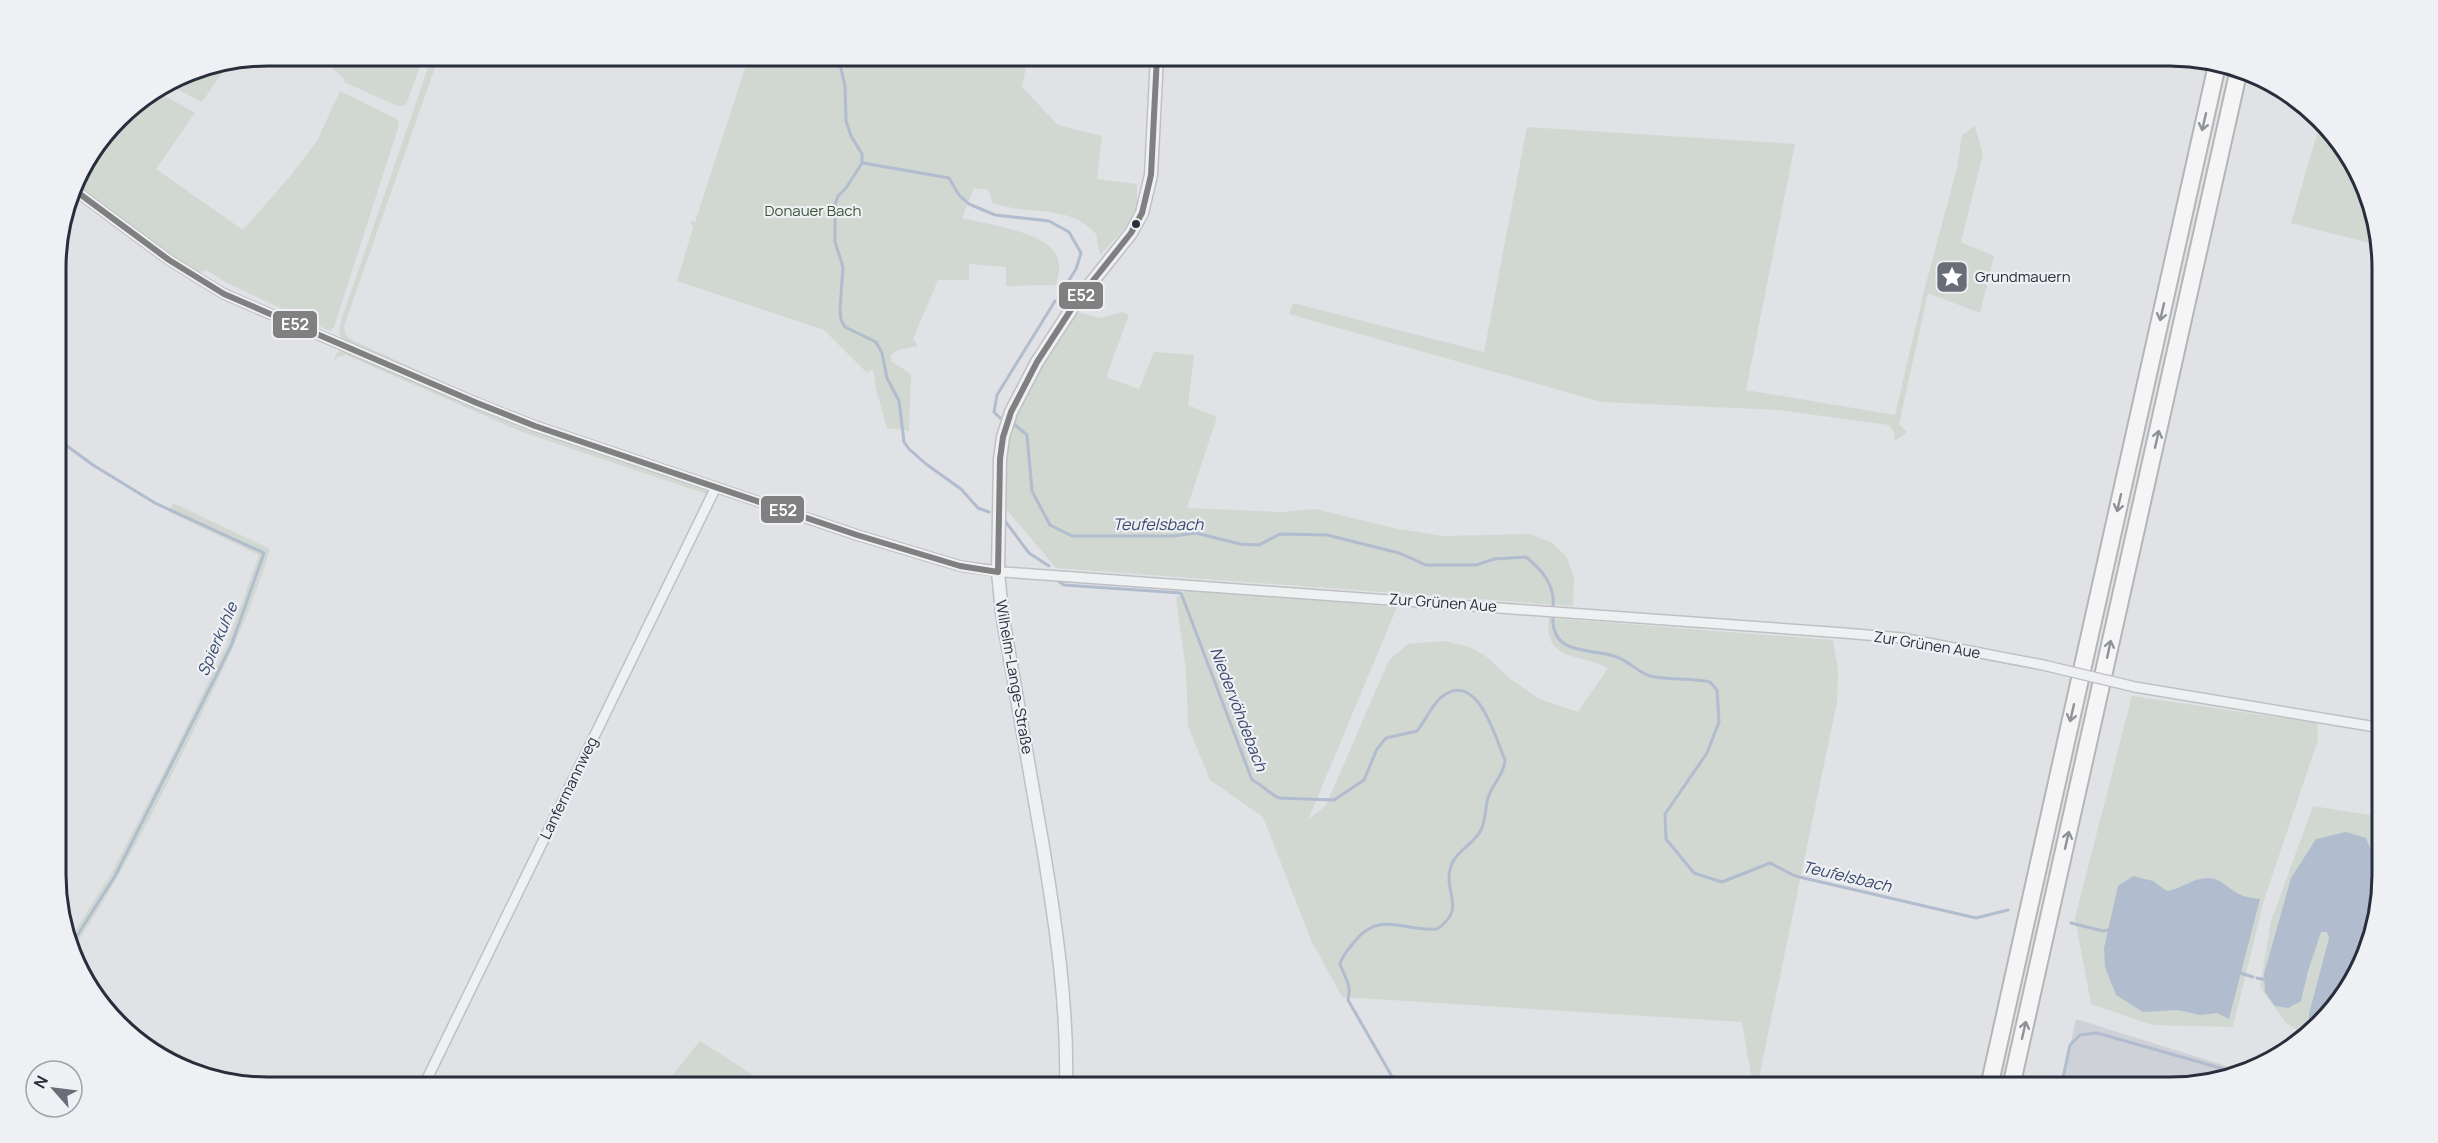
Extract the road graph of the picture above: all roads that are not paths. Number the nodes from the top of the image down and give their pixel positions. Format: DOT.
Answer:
graph roads {
  1 [pos="1155,66"];
  2 [pos="2215,72"];
  3 [pos="2237,78"];
  4 [pos="80,194"];
  5 [pos="716,489"];
  6 [pos="998,572"];
  7 [pos="2372,726"];
  8 [pos="428,1077"];
  9 [pos="1066,1077"];
  10 [pos="1991,1077"];
  11 [pos="2013,1077"];
  1 -- 6 [label="street, Wilhelm-Lange-Straße"];
  2 -- 10 [label="highway, one-way"];
  11 -- 3 [label="highway, one-way"];
  4 -- 5 [label="street, Zur Grünen Aue"];
  5 -- 6 [label="street, Zur Grünen Aue"];
  5 -- 8 [label="street, Lanfermannweg"];
  6 -- 7 [label="street, Zur Grünen Aue, bridge"];
  6 -- 9 [label="street, Wilhelm-Lange-Straße"];
}
